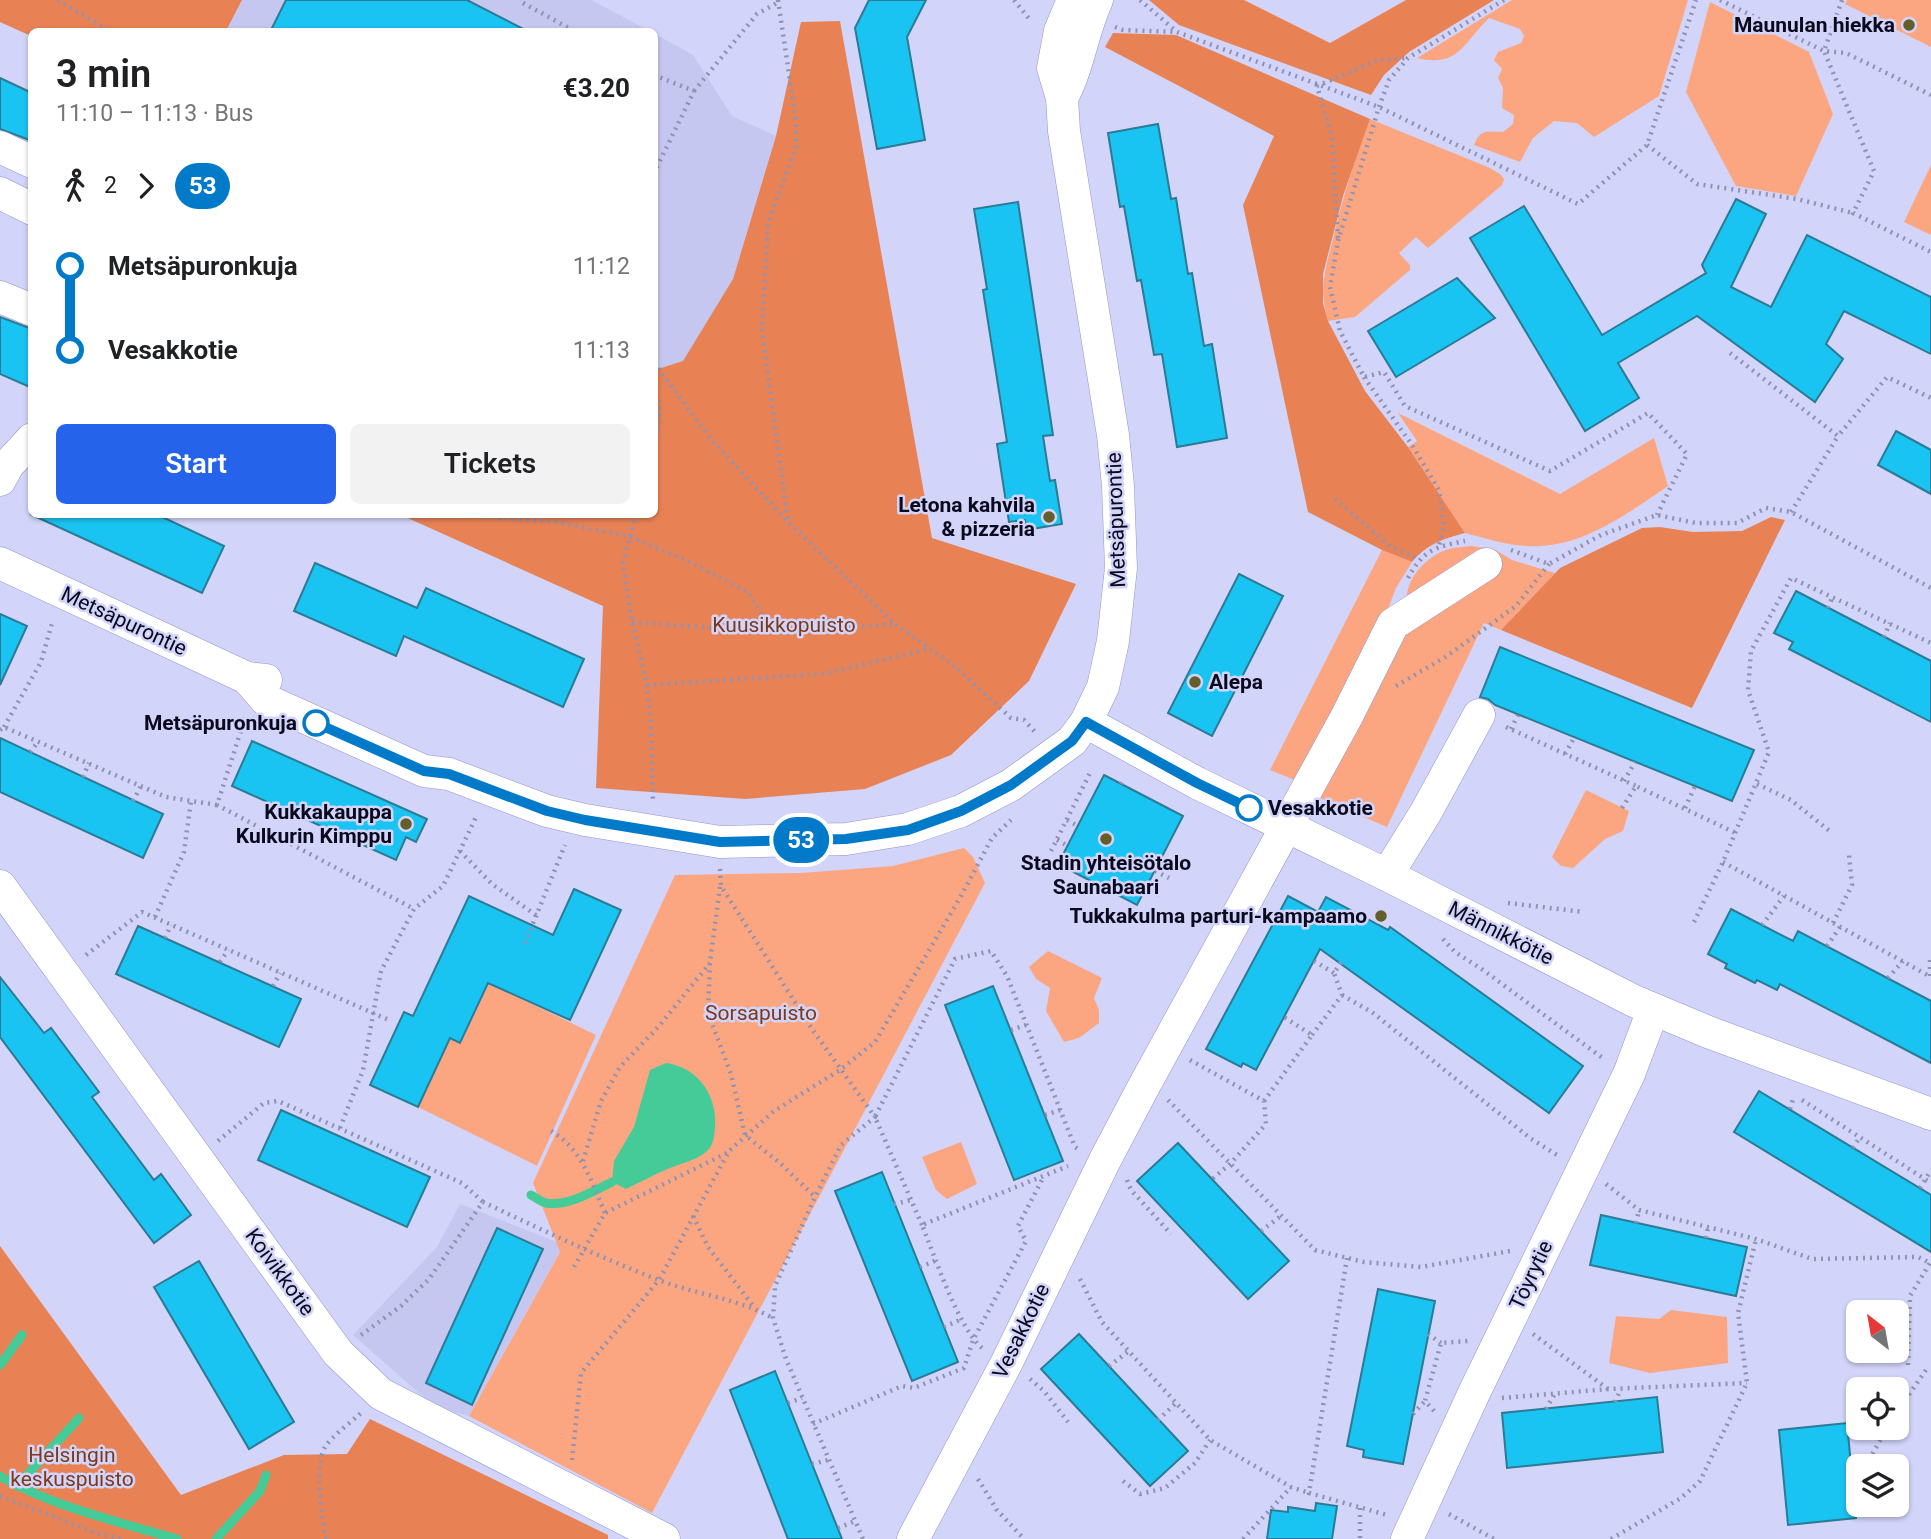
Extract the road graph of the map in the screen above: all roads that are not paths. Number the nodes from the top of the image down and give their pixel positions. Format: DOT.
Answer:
graph roads {
  1 [pos="1085,6"];
  2 [pos="0,147"];
  3 [pos="28,160"];
  4 [pos="0,193"];
  5 [pos="28,207"];
  6 [pos="0,297"];
  7 [pos="28,308"];
  8 [pos="28,443"];
  9 [pos="0,480"];
  10 [pos="1485,550"];
  11 [pos="0,563"];
  12 [pos="1479,715"];
  13 [pos="1086,722"];
  14 [pos="1286,826"];
  15 [pos="1387,875"];
  16 [pos="0,886"];
  17 [pos="1653,1010"];
  18 [pos="1931,1114"];
  19 [pos="1409,1533"];
  20 [pos="664,1539"];
  21 [pos="913,1539"];
  1 -- 13 [label="street, Metsäpurontie"];
  2 -- 3 [label="street"];
  4 -- 5 [label="street"];
  6 -- 7 [label="street"];
  8 -- 9 [label="street"];
  10 -- 14 [label="street, Vesakkotie"];
  11 -- 13 [label="street, Metsäpurontie"];
  12 -- 15 [label="street"];
  13 -- 14 [label="street, Männikkötie"];
  14 -- 15 [label="street, Männikkötie"];
  14 -- 21 [label="street, Vesakkotie"];
  15 -- 17 [label="street, Männikkötie"];
  16 -- 20 [label="street, Koivikkotie"];
  17 -- 18 [label="street, Männikkötie"];
  17 -- 19 [label="street, Töyrytie"];
}
